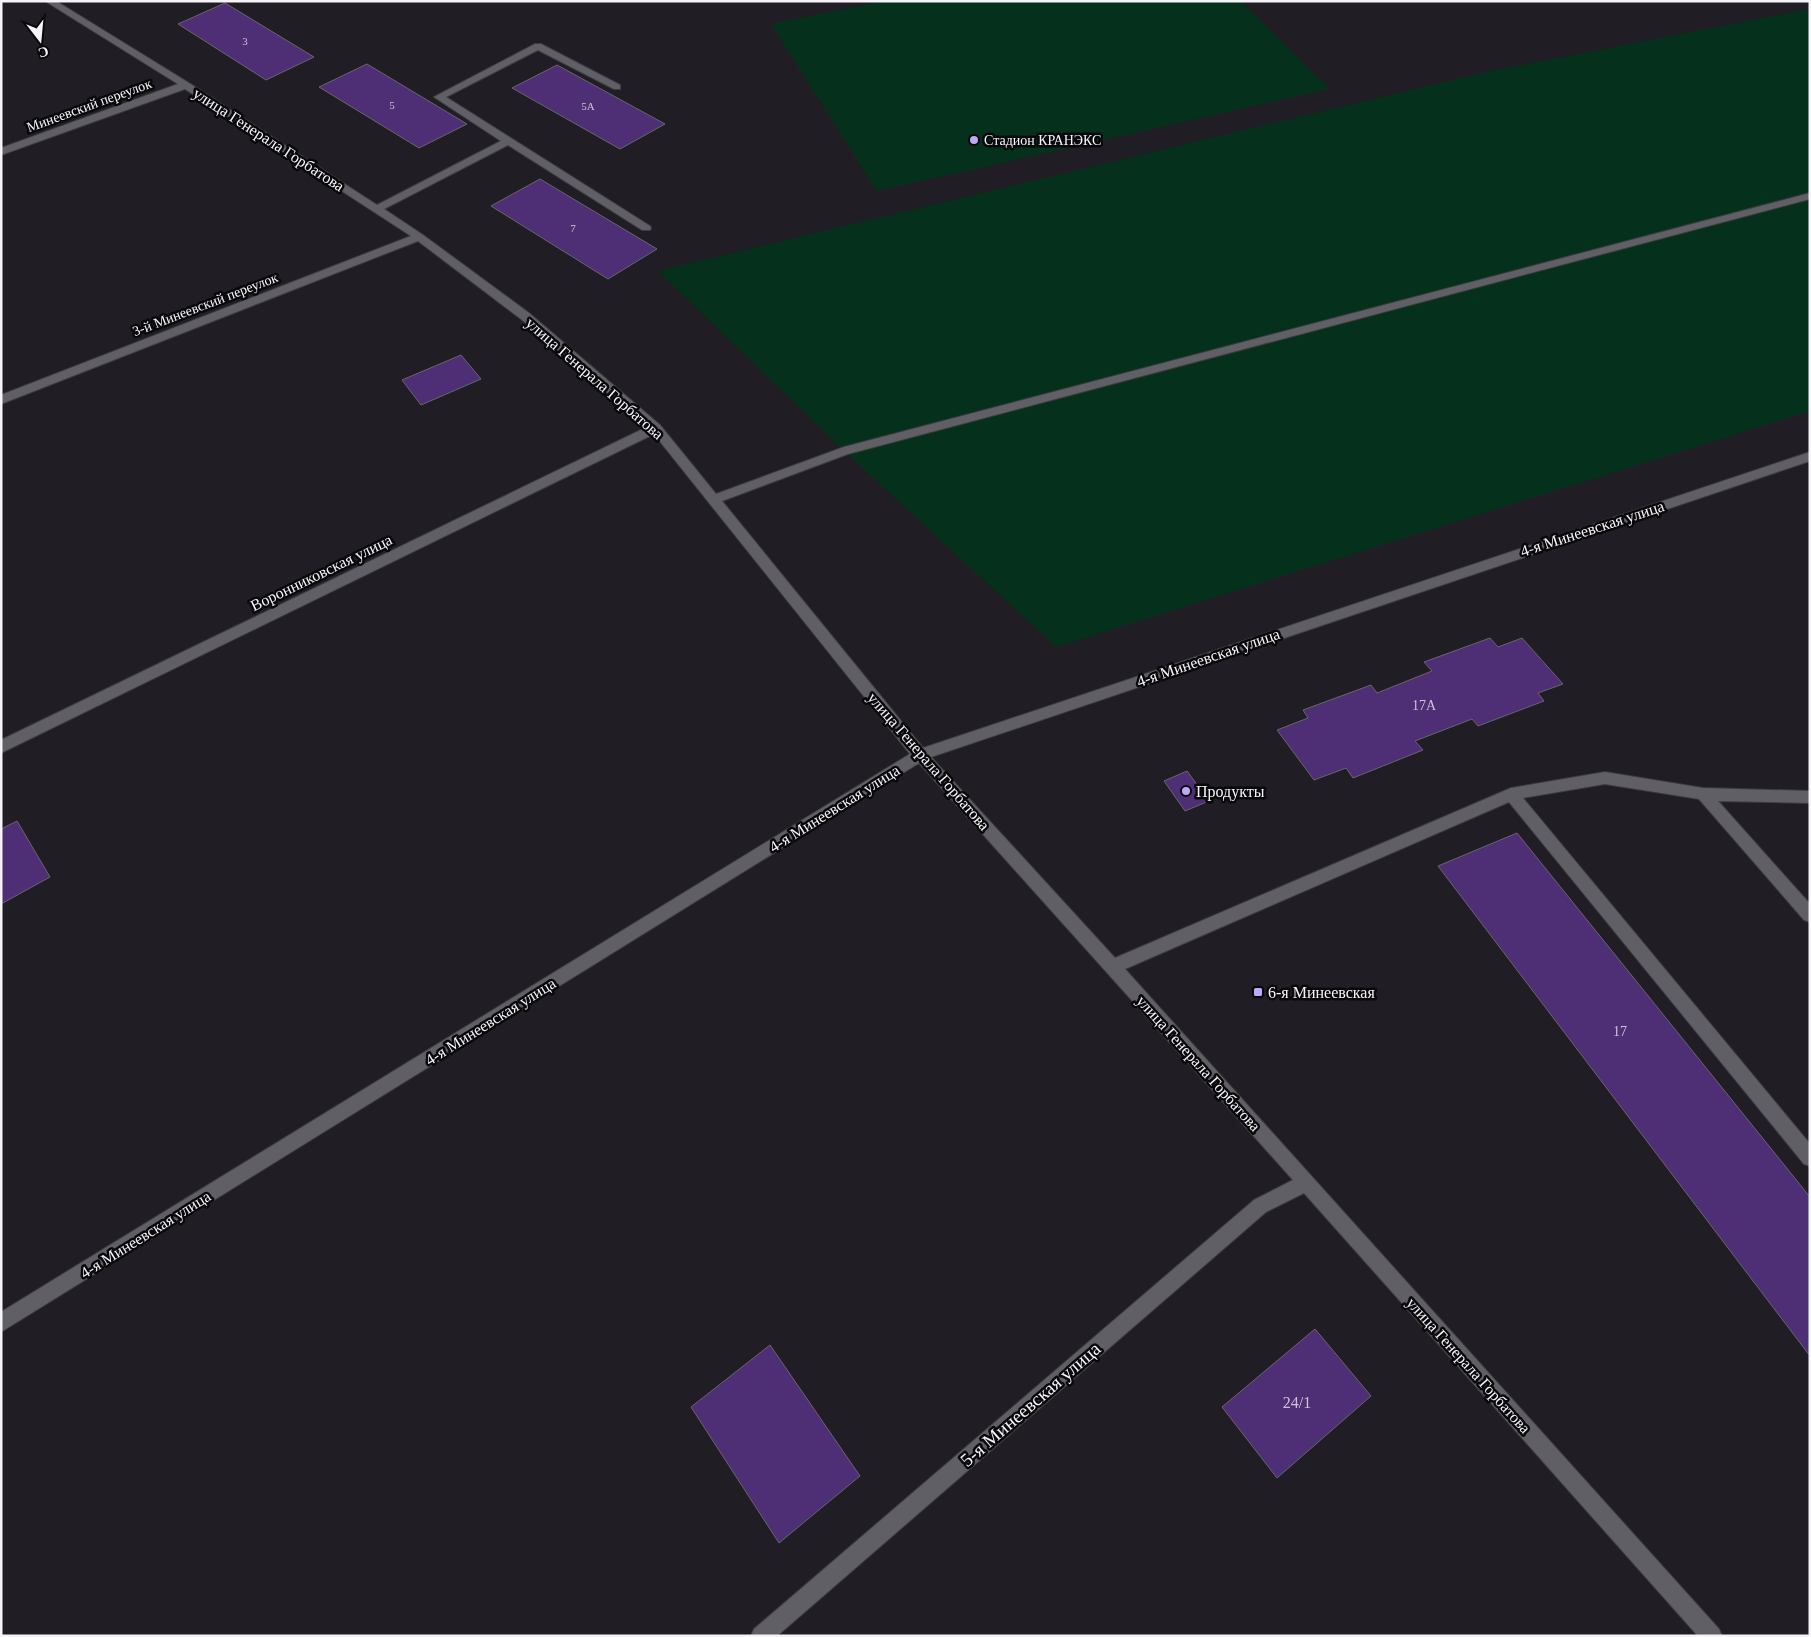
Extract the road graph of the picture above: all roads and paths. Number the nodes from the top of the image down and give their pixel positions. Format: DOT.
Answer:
graph roads {
  1 [pos="49,1"];
  2 [pos="186,85"];
  3 [pos="617,87"];
  4 [pos="508,141"];
  5 [pos="1,152"];
  6 [pos="1810,196"];
  7 [pos="376,209"];
  8 [pos="646,228"];
  9 [pos="419,237"];
  10 [pos="1,400"];
  11 [pos="656,428"];
  12 [pos="1810,456"];
  13 [pos="715,499"];
  14 [pos="1,747"];
  15 [pos="920,755"];
  16 [pos="1511,794"];
  17 [pos="1703,794"];
  18 [pos="1810,797"];
  19 [pos="1810,915"];
  20 [pos="1114,967"];
  21 [pos="1810,1158"];
  22 [pos="1306,1183"];
  23 [pos="1,1323"];
  24 [pos="761,1636"];
  25 [pos="1712,1636"];
  1 -- 2 [label="street, улица Генерала Горбатова"];
  2 -- 5 [label="street, Минеевский переулок"];
  2 -- 7 [label="street, улица Генерала Горбатова"];
  3 -- 4 [label="street"];
  4 -- 7 [label="street"];
  4 -- 8 [label="street"];
  6 -- 13 [label="street"];
  7 -- 9 [label="street, улица Генерала Горбатова"];
  9 -- 10 [label="street, 3-й Минеевский переулок"];
  9 -- 11 [label="street, улица Генерала Горбатова"];
  11 -- 13 [label="street, улица Генерала Горбатова"];
  11 -- 14 [label="street, Воронниковская улица"];
  12 -- 15 [label="street, 4-я Минеевская улица"];
  13 -- 15 [label="street, улица Генерала Горбатова"];
  15 -- 20 [label="street, улица Генерала Горбатова"];
  15 -- 23 [label="street, 4-я Минеевская улица"];
  16 -- 17 [label="street"];
  16 -- 20 [label="street"];
  16 -- 21 [label="street"];
  17 -- 18 [label="street"];
  17 -- 19 [label="street"];
  20 -- 22 [label="street, улица Генерала Горбатова"];
  22 -- 24 [label="street, 5-я Минеевская улица"];
  22 -- 25 [label="street, улица Генерала Горбатова"];
}
